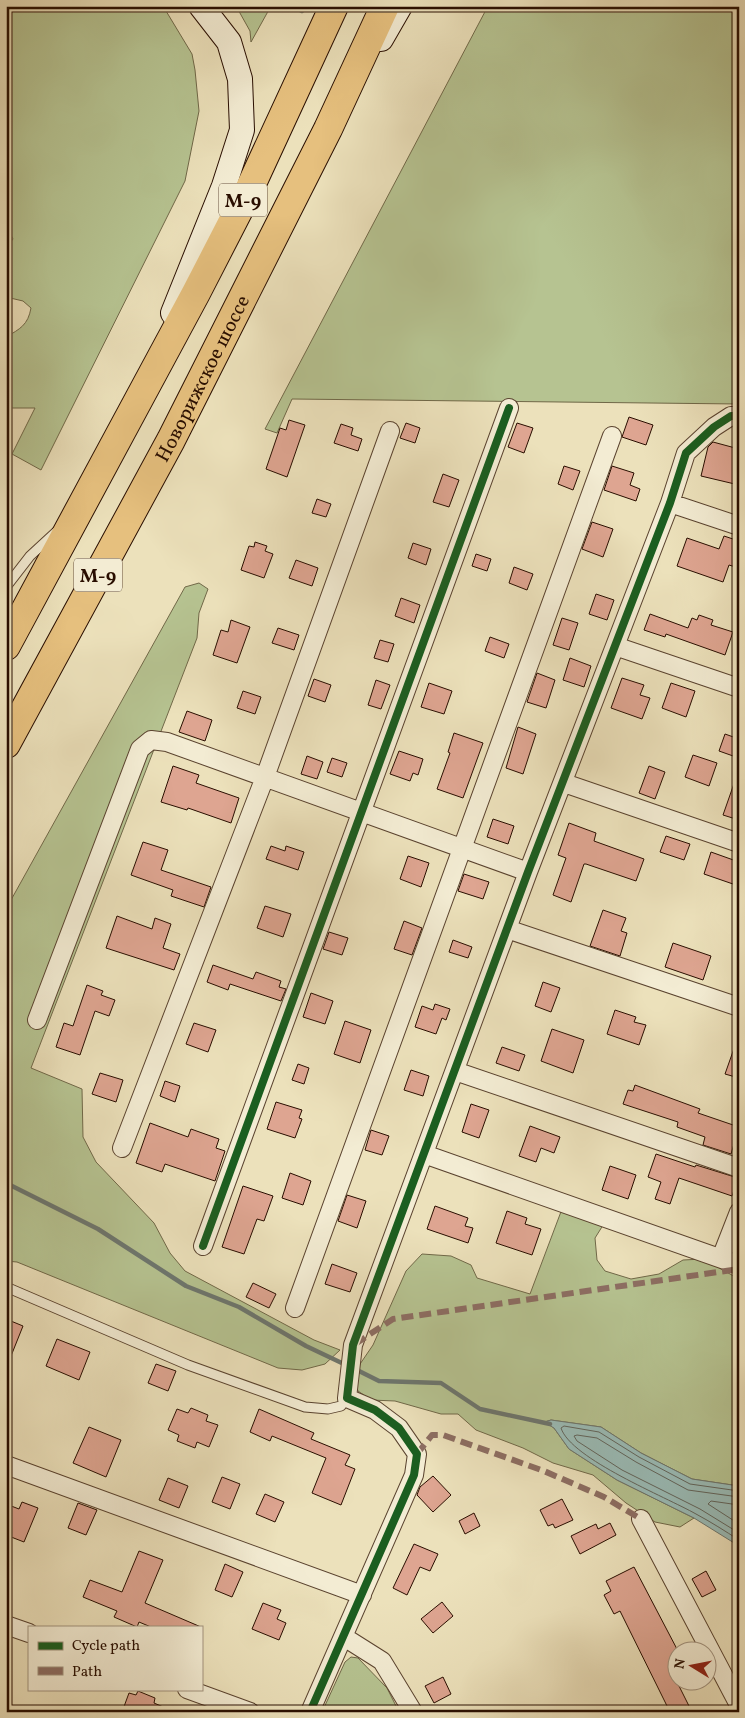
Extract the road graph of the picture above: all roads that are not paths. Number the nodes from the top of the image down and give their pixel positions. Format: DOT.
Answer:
graph roads {
  1 [pos="201,6"];
  2 [pos="334,6"];
  3 [pos="385,6"];
  4 [pos="400,6"];
  5 [pos="328,129"];
  6 [pos="143,389"];
  7 [pos="509,408"];
  8 [pos="739,416"];
  9 [pos="390,431"];
  10 [pos="612,436"];
  11 [pos="670,503"];
  12 [pos="75,516"];
  13 [pos="739,526"];
  14 [pos="6,587"];
  15 [pos="6,646"];
  16 [pos="615,646"];
  17 [pos="739,688"];
  18 [pos="6,744"];
  19 [pos="265,777"];
  20 [pos="564,783"];
  21 [pos="362,812"];
  22 [pos="739,843"];
  23 [pos="462,848"];
  24 [pos="528,872"];
  25 [pos="507,929"];
  26 [pos="739,1007"];
  27 [pos="37,1020"];
  28 [pos="455,1071"];
  29 [pos="122,1148"];
  30 [pos="424,1154"];
  31 [pos="739,1168"];
  32 [pos="739,1212"];
  33 [pos="203,1246"];
  34 [pos="721,1258"];
  35 [pos="739,1265"];
  36 [pos="6,1287"];
  37 [pos="295,1308"];
  38 [pos="347,1398"];
  39 [pos="6,1465"];
  40 [pos="640,1519"];
  41 [pos="362,1596"];
  42 [pos="6,1625"];
  43 [pos="28,1633"];
  44 [pos="344,1637"];
  45 [pos="190,1690"];
  46 [pos="739,1705"];
  47 [pos="250,1712"];
  48 [pos="310,1712"];
  49 [pos="413,1712"];
  1 -- 6 [label="main road, М-9"];
  2 -- 6 [label="highway, М-9"];
  3 -- 5 [label="highway, Новорижское шоссе / М-9"];
  4 -- 5 [label="main road, М-9"];
  5 -- 18 [label="highway, Новорижское шоссе / М-9"];
  6 -- 12 [label="highway, М-9"];
  7 -- 21 [label="street"];
  8 -- 11 [label="street"];
  9 -- 19 [label="street"];
  10 -- 23 [label="street"];
  11 -- 13 [label="street"];
  11 -- 16 [label="street"];
  12 -- 14 [label="lane"];
  12 -- 15 [label="highway, М-9"];
  16 -- 17 [label="street"];
  16 -- 20 [label="street"];
  19 -- 21 [label="street"];
  19 -- 27 [label="street"];
  19 -- 29 [label="street"];
  20 -- 22 [label="street"];
  20 -- 24 [label="street"];
  21 -- 23 [label="street"];
  21 -- 33 [label="street"];
  23 -- 24 [label="street"];
  23 -- 37 [label="street"];
  24 -- 25 [label="street"];
  25 -- 26 [label="street"];
  25 -- 28 [label="street"];
  28 -- 30 [label="street"];
  28 -- 31 [label="street"];
  30 -- 34 [label="street"];
  30 -- 38 [label="street"];
  32 -- 34 [label="street"];
  34 -- 35 [label="street"];
  36 -- 38 [label="lane"];
  38 -- 41 [label="street"];
  39 -- 41 [label="street"];
  40 -- 46 [label="street"];
  41 -- 44 [label="street"];
  42 -- 43 [label="street"];
  44 -- 48 [label="street"];
  44 -- 49 [label="street"];
  45 -- 47 [label="street"];
}
